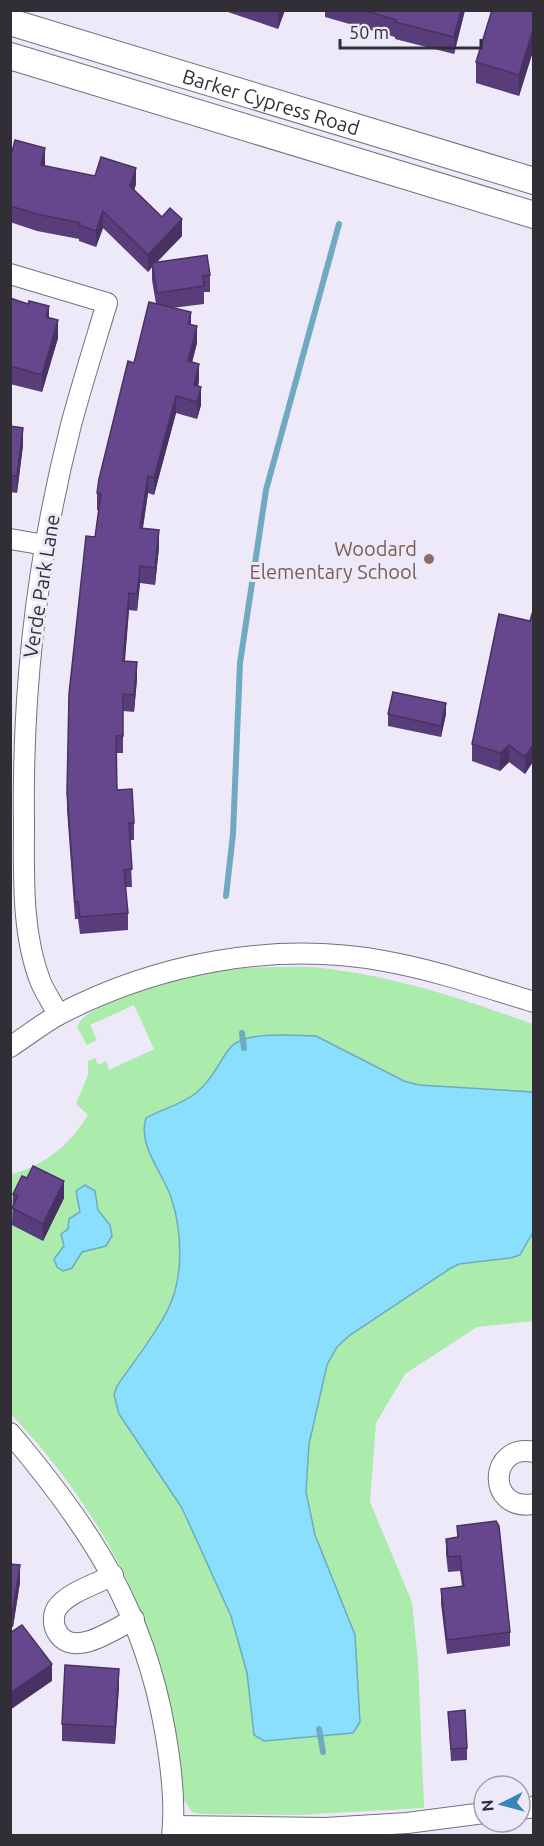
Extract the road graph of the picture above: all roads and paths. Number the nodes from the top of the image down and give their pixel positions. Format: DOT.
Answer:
graph roads {
  1 [pos="10,22"];
  2 [pos="10,56"];
  3 [pos="232,91"];
  4 [pos="222,121"];
  5 [pos="534,181"];
  6 [pos="534,215"];
  7 [pos="10,274"];
  8 [pos="10,539"];
  9 [pos="45,545"];
  10 [pos="17,799"];
  11 [pos="534,1002"];
  12 [pos="58,1015"];
  13 [pos="10,1047"];
  14 [pos="10,1432"];
  15 [pos="534,1452"];
  16 [pos="534,1504"];
  17 [pos="113,1575"];
  18 [pos="134,1619"];
  19 [pos="472,1815"];
  20 [pos="172,1831"];
  1 -- 3 [label="main road, Barker Cypress Road"];
  2 -- 4 [label="main road, Barker Cypress Road"];
  3 -- 4 [label="main road"];
  3 -- 5 [label="main road, Barker Cypress Road"];
  4 -- 6 [label="main road, Barker Cypress Road"];
  7 -- 9 [label="street, Verde Park Lane"];
  8 -- 9 [label="street"];
  9 -- 10 [label="street, Verde Park Lane"];
  10 -- 12 [label="street, Verde Park Lane"];
  11 -- 12 [label="street"];
  12 -- 13 [label="street"];
  14 -- 17 [label="street"];
  15 -- 16 [label="street"];
  17 -- 18 [label="street"];
  17 -- 18 [label="street"];
  18 -- 20 [label="street"];
  19 -- 20 [label="street"];
}
